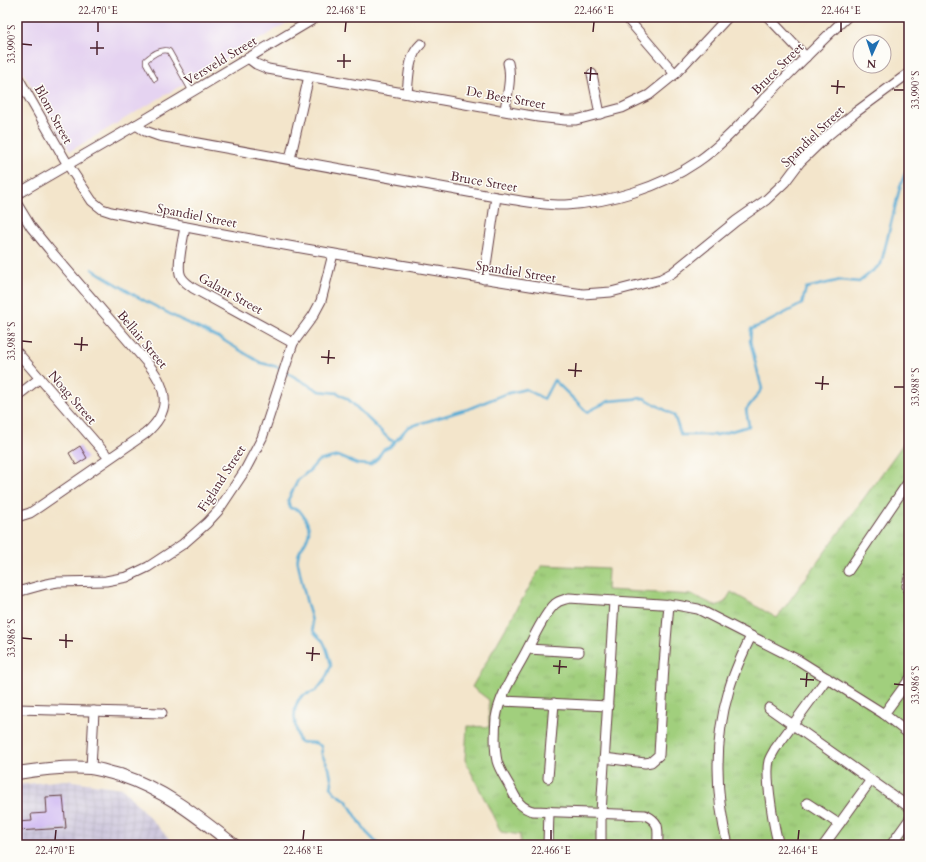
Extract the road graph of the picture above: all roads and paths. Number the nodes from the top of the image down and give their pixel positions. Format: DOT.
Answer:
graph roads {
  1 [pos="317,17"];
  2 [pos="626,17"];
  3 [pos="728,17"];
  4 [pos="768,17"];
  5 [pos="847,17"];
  6 [pos="421,44"];
  7 [pos="806,57"];
  8 [pos="248,58"];
  9 [pos="508,62"];
  10 [pos="909,73"];
  11 [pos="592,74"];
  12 [pos="674,74"];
  13 [pos="309,76"];
  14 [pos="155,79"];
  15 [pos="18,81"];
  16 [pos="192,92"];
  17 [pos="407,93"];
  18 [pos="505,110"];
  19 [pos="600,114"];
  20 [pos="136,125"];
  21 [pos="290,159"];
  22 [pos="68,165"];
  23 [pos="17,194"];
  24 [pos="496,197"];
  25 [pos="17,204"];
  26 [pos="185,227"];
  27 [pos="333,254"];
  28 [pos="484,279"];
  29 [pos="294,342"];
  30 [pos="17,352"];
  31 [pos="40,378"];
  32 [pos="17,396"];
  33 [pos="109,458"];
  34 [pos="909,481"];
  35 [pos="17,517"];
  36 [pos="848,571"];
  37 [pos="909,578"];
  38 [pos="17,592"];
  39 [pos="909,593"];
  40 [pos="614,601"];
  41 [pos="670,604"];
  42 [pos="751,636"];
  43 [pos="528,649"];
  44 [pos="579,652"];
  45 [pos="827,678"];
  46 [pos="909,680"];
  47 [pos="501,701"];
  48 [pos="554,703"];
  49 [pos="608,706"];
  50 [pos="17,708"];
  51 [pos="769,708"];
  52 [pos="94,711"];
  53 [pos="162,713"];
  54 [pos="884,714"];
  55 [pos="793,725"];
  56 [pos="909,734"];
  57 [pos="604,758"];
  58 [pos="91,768"];
  59 [pos="17,773"];
  60 [pos="548,778"];
  61 [pos="871,780"];
  62 [pos="808,803"];
  63 [pos="909,807"];
  64 [pos="549,811"];
  65 [pos="601,813"];
  66 [pos="909,820"];
  67 [pos="839,824"];
  68 [pos="234,845"];
  69 [pos="548,845"];
  70 [pos="601,845"];
  71 [pos="658,845"];
  72 [pos="728,845"];
  73 [pos="779,845"];
  74 [pos="824,845"];
  75 [pos="891,845"];
  1 -- 8 [label="street, Versveld Street"];
  2 -- 12 [label="street"];
  3 -- 12 [label="street, De Beer Street"];
  4 -- 7 [label="street"];
  5 -- 7 [label="street, Bruce Street"];
  6 -- 17 [label="street"];
  7 -- 24 [label="street, Bruce Street"];
  8 -- 13 [label="street, De Beer Street"];
  8 -- 16 [label="street, Versveld Street"];
  9 -- 18 [label="street"];
  10 -- 28 [label="street, Spandiel Street"];
  11 -- 19 [label="street"];
  12 -- 19 [label="street, De Beer Street"];
  13 -- 17 [label="street, De Beer Street"];
  13 -- 21 [label="street"];
  14 -- 16 [label="lane"];
  15 -- 22 [label="street, Blom Street"];
  16 -- 20 [label="street, Versveld Street"];
  17 -- 18 [label="street, De Beer Street"];
  18 -- 19 [label="street, De Beer Street"];
  20 -- 21 [label="street, Bruce Street"];
  20 -- 22 [label="street"];
  21 -- 24 [label="street, Bruce Street"];
  22 -- 23 [label="street"];
  22 -- 26 [label="street, Spandiel Street"];
  24 -- 28 [label="street"];
  25 -- 33 [label="street, Bellair Street"];
  26 -- 27 [label="street, Spandiel Street"];
  26 -- 29 [label="street, Galant Street"];
  27 -- 28 [label="street, Spandiel Street"];
  27 -- 29 [label="street, Figland Street"];
  29 -- 38 [label="street, Figland Street"];
  30 -- 31 [label="street, Noag Street"];
  31 -- 32 [label="street"];
  31 -- 33 [label="street, Noag Street"];
  33 -- 35 [label="street, Bellair Street"];
  34 -- 36 [label="street"];
  37 -- 39 [label="street"];
  40 -- 41 [label="street"];
  40 -- 43 [label="street"];
  40 -- 49 [label="street"];
  41 -- 42 [label="street"];
  41 -- 57 [label="street"];
  42 -- 45 [label="street"];
  42 -- 72 [label="street"];
  43 -- 44 [label="street"];
  43 -- 47 [label="street"];
  45 -- 54 [label="street"];
  45 -- 55 [label="street"];
  46 -- 54 [label="street"];
  47 -- 48 [label="street"];
  47 -- 64 [label="street"];
  48 -- 49 [label="street"];
  48 -- 60 [label="street"];
  49 -- 57 [label="street"];
  50 -- 52 [label="street"];
  51 -- 55 [label="street"];
  52 -- 53 [label="street"];
  52 -- 58 [label="street"];
  54 -- 56 [label="street"];
  55 -- 61 [label="street"];
  55 -- 73 [label="street"];
  57 -- 65 [label="street"];
  58 -- 59 [label="street"];
  58 -- 68 [label="street"];
  61 -- 63 [label="street"];
  61 -- 67 [label="street"];
  62 -- 67 [label="street"];
  64 -- 65 [label="street"];
  64 -- 69 [label="street"];
  65 -- 70 [label="street"];
  65 -- 71 [label="street"];
  66 -- 75 [label="street"];
  67 -- 74 [label="street"];
}
